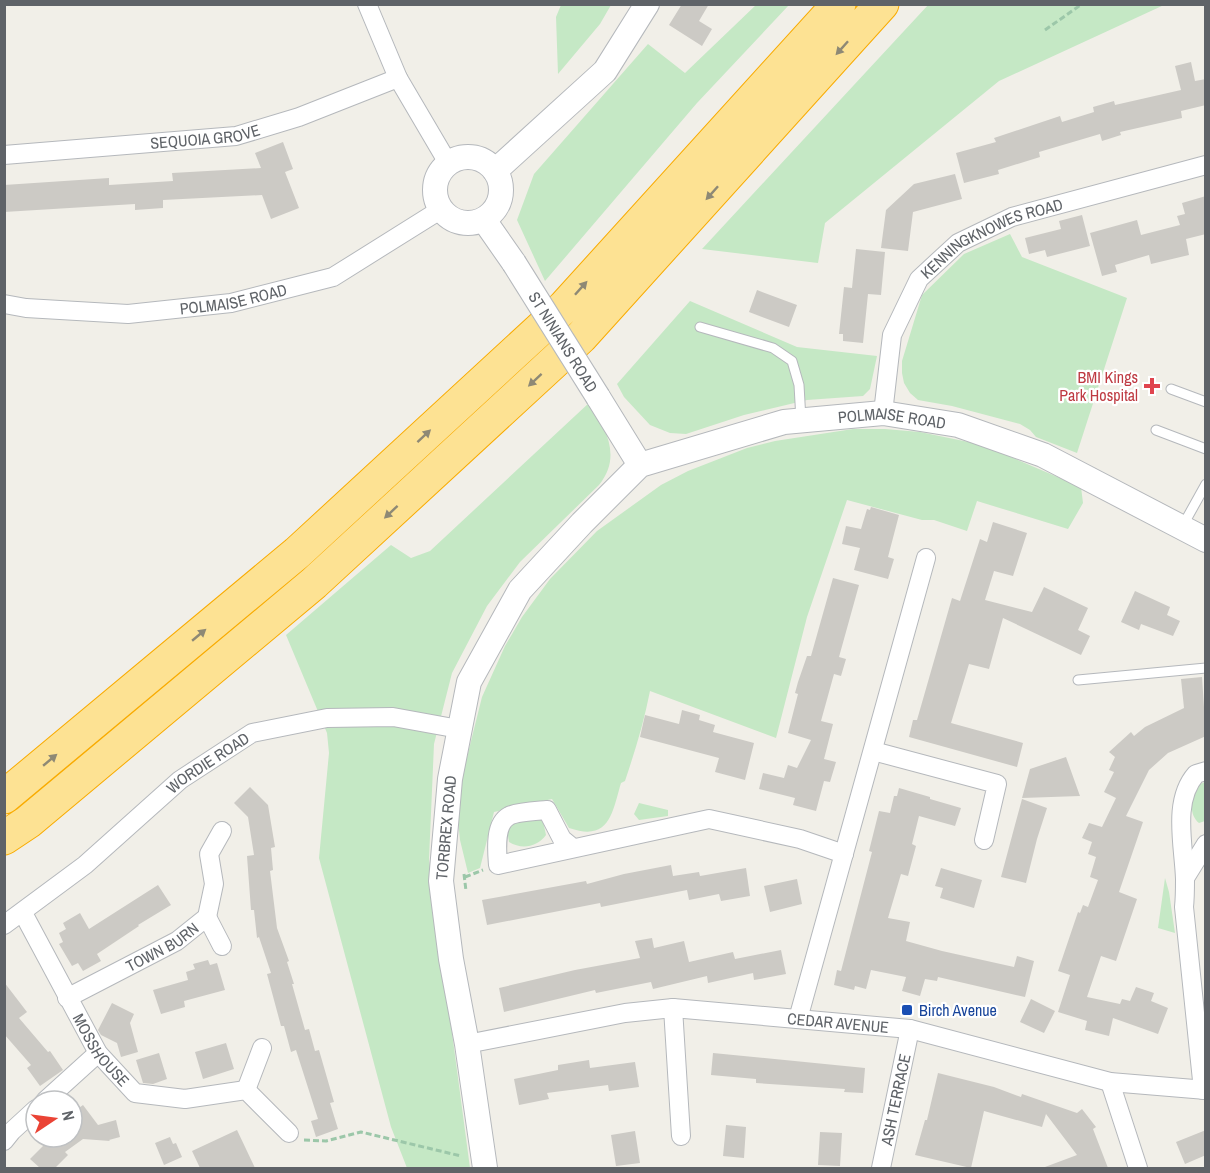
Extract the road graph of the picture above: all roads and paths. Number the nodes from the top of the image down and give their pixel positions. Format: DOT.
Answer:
graph roads {
  1 [pos="368,4"];
  2 [pos="647,4"];
  3 [pos="839,4"];
  4 [pos="882,4"];
  5 [pos="1082,4"];
  6 [pos="1046,30"];
  7 [pos="398,78"];
  8 [pos="4,155"];
  9 [pos="448,163"];
  10 [pos="1206,165"];
  11 [pos="495,171"];
  12 [pos="440,210"];
  13 [pos="484,220"];
  14 [pos="4,304"];
  15 [pos="700,327"];
  16 [pos="1170,389"];
  17 [pos="1206,402"];
  18 [pos="883,413"];
  19 [pos="801,420"];
  20 [pos="1155,430"];
  21 [pos="1206,449"];
  22 [pos="640,465"];
  23 [pos="1206,484"];
  24 [pos="582,523"];
  25 [pos="1182,528"];
  26 [pos="1206,540"];
  27 [pos="926,558"];
  28 [pos="1206,668"];
  29 [pos="1078,680"];
  30 [pos="459,729"];
  31 [pos="873,751"];
  32 [pos="1206,771"];
  33 [pos="4,797"];
  34 [pos="222,831"];
  35 [pos="4,838"];
  36 [pos="984,840"];
  37 [pos="1206,844"];
  38 [pos="573,848"];
  39 [pos="844,854"];
  40 [pos="1185,878"];
  41 [pos="22,913"];
  42 [pos="207,917"];
  43 [pos="4,926"];
  44 [pos="222,946"];
  45 [pos="67,998"];
  46 [pos="673,1008"];
  47 [pos="798,1019"];
  48 [pos="910,1029"];
  49 [pos="467,1044"];
  50 [pos="262,1048"];
  51 [pos="98,1053"];
  52 [pos="1110,1082"];
  53 [pos="58,1089"];
  54 [pos="246,1090"];
  55 [pos="1204,1090"];
  56 [pos="24,1120"];
  57 [pos="289,1133"];
  58 [pos="681,1136"];
  59 [pos="4,1141"];
  60 [pos="484,1165"];
  61 [pos="882,1168"];
  62 [pos="1138,1168"];
  1 -- 7 [label="street"];
  2 -- 11 [label="street"];
  33 -- 3 [label="highway, one-way"];
  4 -- 35 [label="highway, one-way"];
  5 -- 6 [label="path"];
  7 -- 8 [label="street, SEQUOIA GROVE"];
  7 -- 9 [label="street"];
  9 -- 11 [label="street"];
  9 -- 12 [label="street"];
  10 -- 18 [label="street, KENNINGKNOWES ROAD"];
  11 -- 13 [label="street"];
  12 -- 13 [label="street"];
  12 -- 14 [label="street, POLMAISE ROAD"];
  13 -- 22 [label="street, ST NINIANS ROAD, bridge"];
  15 -- 19 [label="lane"];
  16 -- 17 [label="lane"];
  18 -- 19 [label="street, POLMAISE ROAD"];
  18 -- 25 [label="street, POLMAISE ROAD"];
  19 -- 22 [label="street, POLMAISE ROAD"];
  20 -- 21 [label="lane"];
  22 -- 24 [label="street, POLMAISE ROAD"];
  23 -- 25 [label="lane"];
  24 -- 30 [label="street, TORBREX ROAD"];
  25 -- 26 [label="street, POLMAISE ROAD"];
  27 -- 31 [label="street"];
  28 -- 29 [label="lane"];
  30 -- 41 [label="street, WORDIE ROAD"];
  30 -- 49 [label="street, TORBREX ROAD"];
  31 -- 36 [label="street"];
  31 -- 39 [label="street"];
  32 -- 40 [label="street"];
  34 -- 42 [label="street, TOWN BURN"];
  37 -- 40 [label="street"];
  38 -- 39 [label="street"];
  39 -- 47 [label="street"];
  40 -- 55 [label="street"];
  41 -- 43 [label="street, WORDIE ROAD"];
  41 -- 45 [label="street, MOSSHOUSE"];
  42 -- 44 [label="street"];
  42 -- 45 [label="street, TOWN BURN"];
  45 -- 51 [label="street, MOSSHOUSE"];
  46 -- 47 [label="street, CEDAR AVENUE"];
  46 -- 49 [label="street, CEDAR AVENUE"];
  46 -- 58 [label="street"];
  47 -- 48 [label="street, CEDAR AVENUE"];
  48 -- 52 [label="street, CEDAR AVENUE"];
  48 -- 61 [label="street, ASH TERRACE"];
  49 -- 60 [label="street, TORBREX ROAD"];
  50 -- 54 [label="street"];
  51 -- 53 [label="street"];
  51 -- 54 [label="street, MOSSHOUSE"];
  52 -- 55 [label="street, CEDAR AVENUE"];
  52 -- 62 [label="street"];
  54 -- 57 [label="street"];
  56 -- 59 [label="street"];
  57 -- 60 [label="path"];
}
